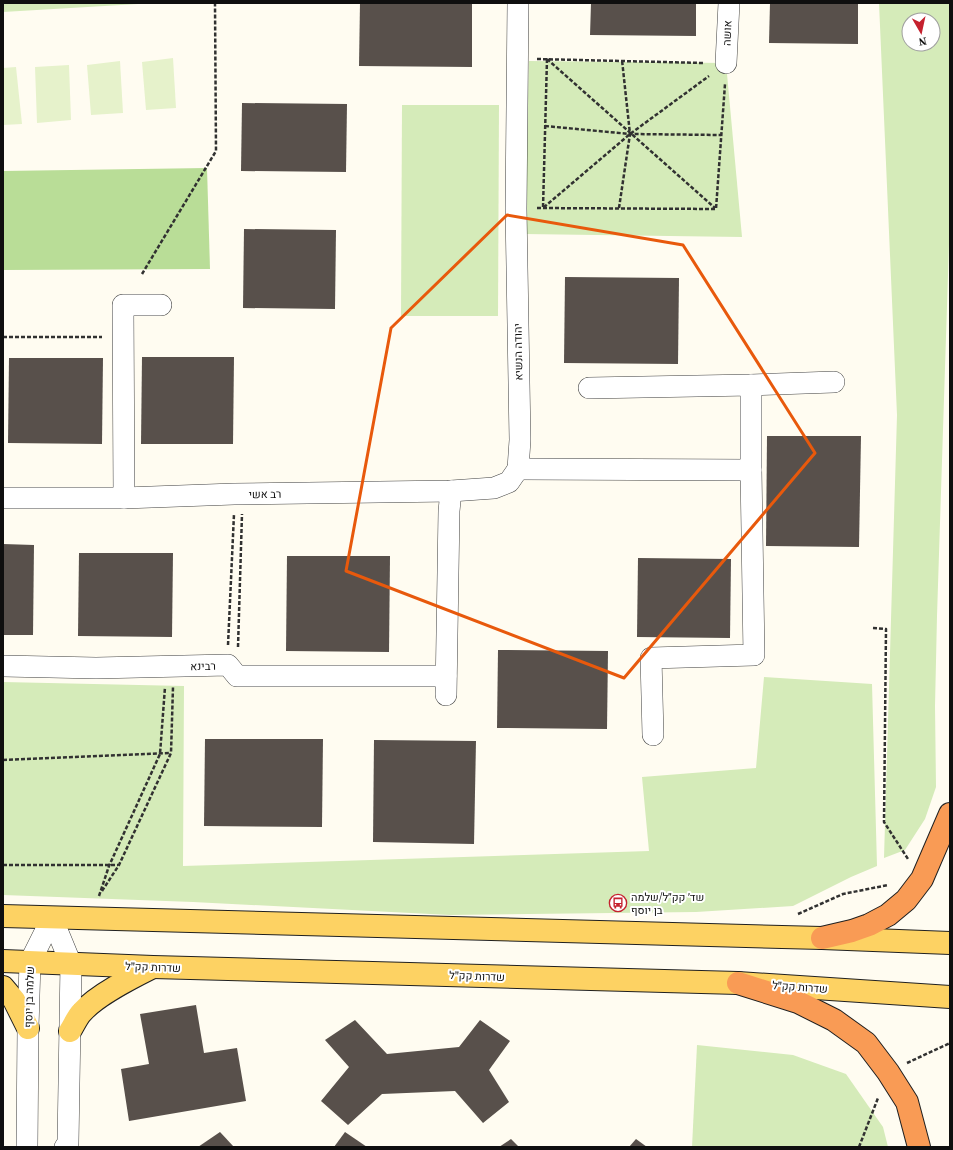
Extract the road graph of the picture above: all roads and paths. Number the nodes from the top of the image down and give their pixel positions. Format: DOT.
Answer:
graph roads {
  1 [pos="215,3"];
  2 [pos="518,3"];
  3 [pos="729,3"];
  4 [pos="547,59"];
  5 [pos="622,60"];
  6 [pos="726,63"];
  7 [pos="545,126"];
  8 [pos="630,134"];
  9 [pos="721,135"];
  10 [pos="543,208"];
  11 [pos="618,208"];
  12 [pos="716,209"];
  13 [pos="142,274"];
  14 [pos="161,305"];
  15 [pos="3,337"];
  16 [pos="123,338"];
  17 [pos="834,382"];
  18 [pos="751,385"];
  19 [pos="589,388"];
  20 [pos="518,469"];
  21 [pos="751,470"];
  22 [pos="451,491"];
  23 [pos="234,494"];
  24 [pos="3,498"];
  25 [pos="124,498"];
  26 [pos="873,628"];
  27 [pos="228,665"];
  28 [pos="3,666"];
  29 [pos="174,666"];
  30 [pos="653,734"];
  31 [pos="171,753"];
  32 [pos="3,760"];
  33 [pos="950,814"];
  34 [pos="3,865"];
  35 [pos="119,865"];
  36 [pos="922,879"];
  37 [pos="793,914"];
  38 [pos="3,916"];
  39 [pos="52,918"];
  40 [pos="98,919"];
  41 [pos="822,938"];
  42 [pos="950,943"];
  43 [pos="3,961"];
  44 [pos="30,962"];
  45 [pos="72,964"];
  46 [pos="154,967"];
  47 [pos="738,983"];
  48 [pos="3,988"];
  49 [pos="950,996"];
  50 [pos="28,1028"];
  51 [pos="70,1031"];
  52 [pos="28,1147"];
  53 [pos="65,1147"];
  54 [pos="919,1147"];
  1 -- 13 [label="path"];
  2 -- 20 [label="street, יהודה הנשיא"];
  3 -- 6 [label="street, אושה"];
  4 -- 5 [label="path"];
  4 -- 7 [label="path"];
  4 -- 8 [label="path"];
  5 -- 6 [label="path"];
  5 -- 8 [label="path"];
  6 -- 8 [label="path"];
  6 -- 9 [label="path"];
  7 -- 8 [label="path"];
  7 -- 10 [label="path"];
  8 -- 9 [label="path"];
  8 -- 10 [label="path"];
  8 -- 11 [label="path"];
  8 -- 12 [label="path"];
  9 -- 12 [label="path"];
  10 -- 11 [label="path"];
  11 -- 12 [label="path"];
  14 -- 16 [label="street"];
  15 -- 16 [label="path"];
  16 -- 25 [label="street"];
  17 -- 18 [label="street"];
  18 -- 19 [label="street"];
  18 -- 21 [label="street"];
  20 -- 21 [label="street"];
  20 -- 22 [label="street, רב אשי"];
  21 -- 30 [label="street"];
  22 -- 23 [label="street, רב אשי"];
  22 -- 27 [label="street, רבינא"];
  23 -- 25 [label="street, רב אשי"];
  23 -- 27 [label="path"];
  24 -- 25 [label="street, רב אשי"];
  26 -- 36 [label="path"];
  27 -- 29 [label="street, רבינא"];
  28 -- 29 [label="street, רבינא"];
  29 -- 31 [label="path"];
  31 -- 32 [label="path"];
  31 -- 35 [label="path"];
  33 -- 36 [label="highway"];
  34 -- 35 [label="path"];
  35 -- 40 [label="path"];
  36 -- 37 [label="path"];
  36 -- 41 [label="highway"];
  38 -- 39 [label="main road"];
  39 -- 40 [label="main road"];
  39 -- 44 [label="street, שלמה בן יוסף"];
  39 -- 45 [label="street"];
  40 -- 41 [label="main road"];
  41 -- 42 [label="main road"];
  43 -- 44 [label="main road, שדרות קק\"ל"];
  44 -- 45 [label="main road, שדרות קק\"ל"];
  44 -- 50 [label="street, שלמה בן יוסף"];
  45 -- 46 [label="main road, שדרות קק\"ל"];
  45 -- 51 [label="street"];
  46 -- 47 [label="main road, שדרות קק\"ל"];
  46 -- 51 [label="main road"];
  47 -- 49 [label="main road, שדרות קק\"ל"];
  47 -- 54 [label="highway"];
  48 -- 50 [label="main road"];
  50 -- 52 [label="street, שלמה בן יוסף"];
  51 -- 53 [label="street"];
}
